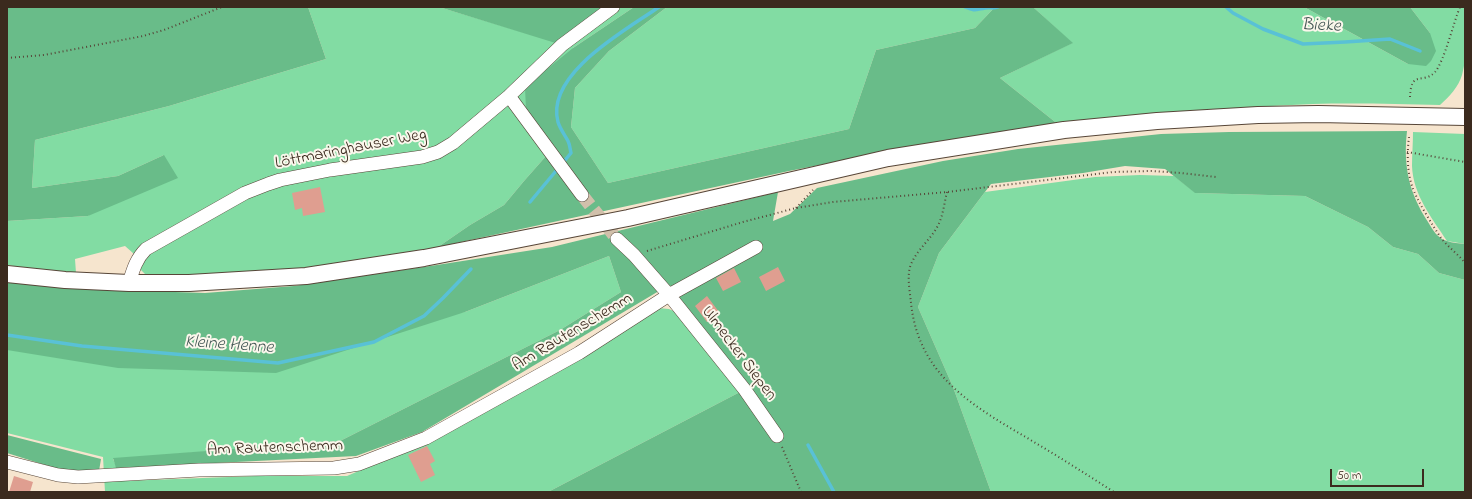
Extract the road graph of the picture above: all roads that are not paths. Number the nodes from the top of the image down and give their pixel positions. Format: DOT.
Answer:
graph roads {
  1 [pos="613,7"];
  2 [pos="509,96"];
  3 [pos="1465,117"];
  4 [pos="582,195"];
  5 [pos="617,240"];
  6 [pos="756,247"];
  7 [pos="7,274"];
  8 [pos="129,283"];
  9 [pos="669,295"];
  10 [pos="777,436"];
  11 [pos="7,462"];
  1 -- 2 [label="street, Löttmaringhauser Weg"];
  2 -- 4 [label="street"];
  2 -- 8 [label="street, Löttmaringhauser Weg"];
  3 -- 8 [label="main road"];
  5 -- 9 [label="street, Ulmecker Siepen"];
  6 -- 9 [label="street"];
  7 -- 8 [label="main road"];
  9 -- 10 [label="street, Ulmecker Siepen"];
  9 -- 11 [label="street, Am Rautenschemm"];
}
